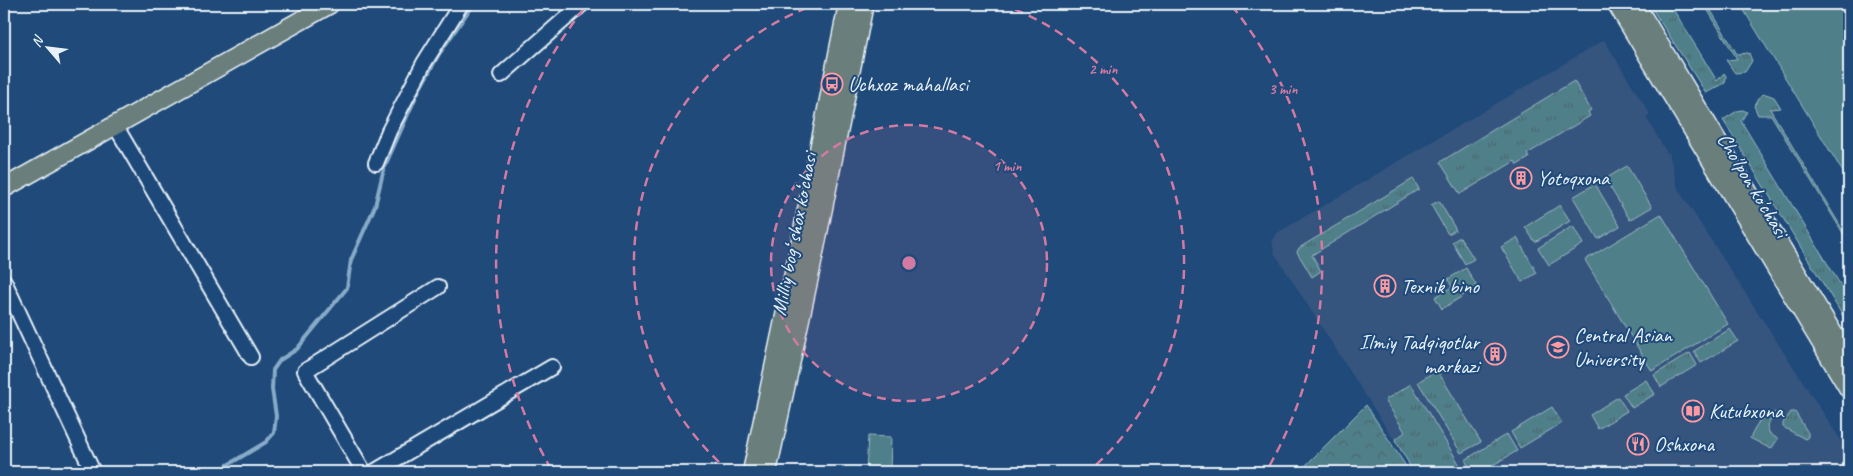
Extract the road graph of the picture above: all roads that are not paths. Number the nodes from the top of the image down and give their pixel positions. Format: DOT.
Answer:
graph roads {
  1 [pos="330,4"];
  2 [pos="461,4"];
  3 [pos="582,4"];
  4 [pos="848,4"];
  5 [pos="864,4"];
  6 [pos="1617,4"];
  7 [pos="1635,4"];
  8 [pos="501,76"];
  9 [pos="115,125"];
  10 [pos="376,163"];
  11 [pos="4,188"];
  12 [pos="1797,274"];
  13 [pos="4,280"];
  14 [pos="438,287"];
  15 [pos="1849,344"];
  16 [pos="251,357"];
  17 [pos="1849,360"];
  18 [pos="552,367"];
  19 [pos="1849,389"];
  20 [pos="93,472"];
  21 [pos="364,472"];
  22 [pos="374,472"];
  23 [pos="752,472"];
  24 [pos="767,472"];
  1 -- 9 [label="main road"];
  2 -- 10 [label="street"];
  3 -- 8 [label="street"];
  4 -- 23 [label="main road, Milliy bog‘ shox ko‘chasi"];
  5 -- 24 [label="main road, Milliy bog‘ shox ko‘chasi"];
  6 -- 19 [label="main road, Cho'lpon ko'chasi"];
  7 -- 12 [label="main road, Cho'lpon ko'chasi"];
  9 -- 11 [label="main road"];
  9 -- 16 [label="street"];
  12 -- 15 [label="main road"];
  12 -- 17 [label="main road, Cho'lpon ko'chasi"];
  13 -- 20 [label="street"];
  14 -- 21 [label="street"];
  18 -- 22 [label="street"];
}
